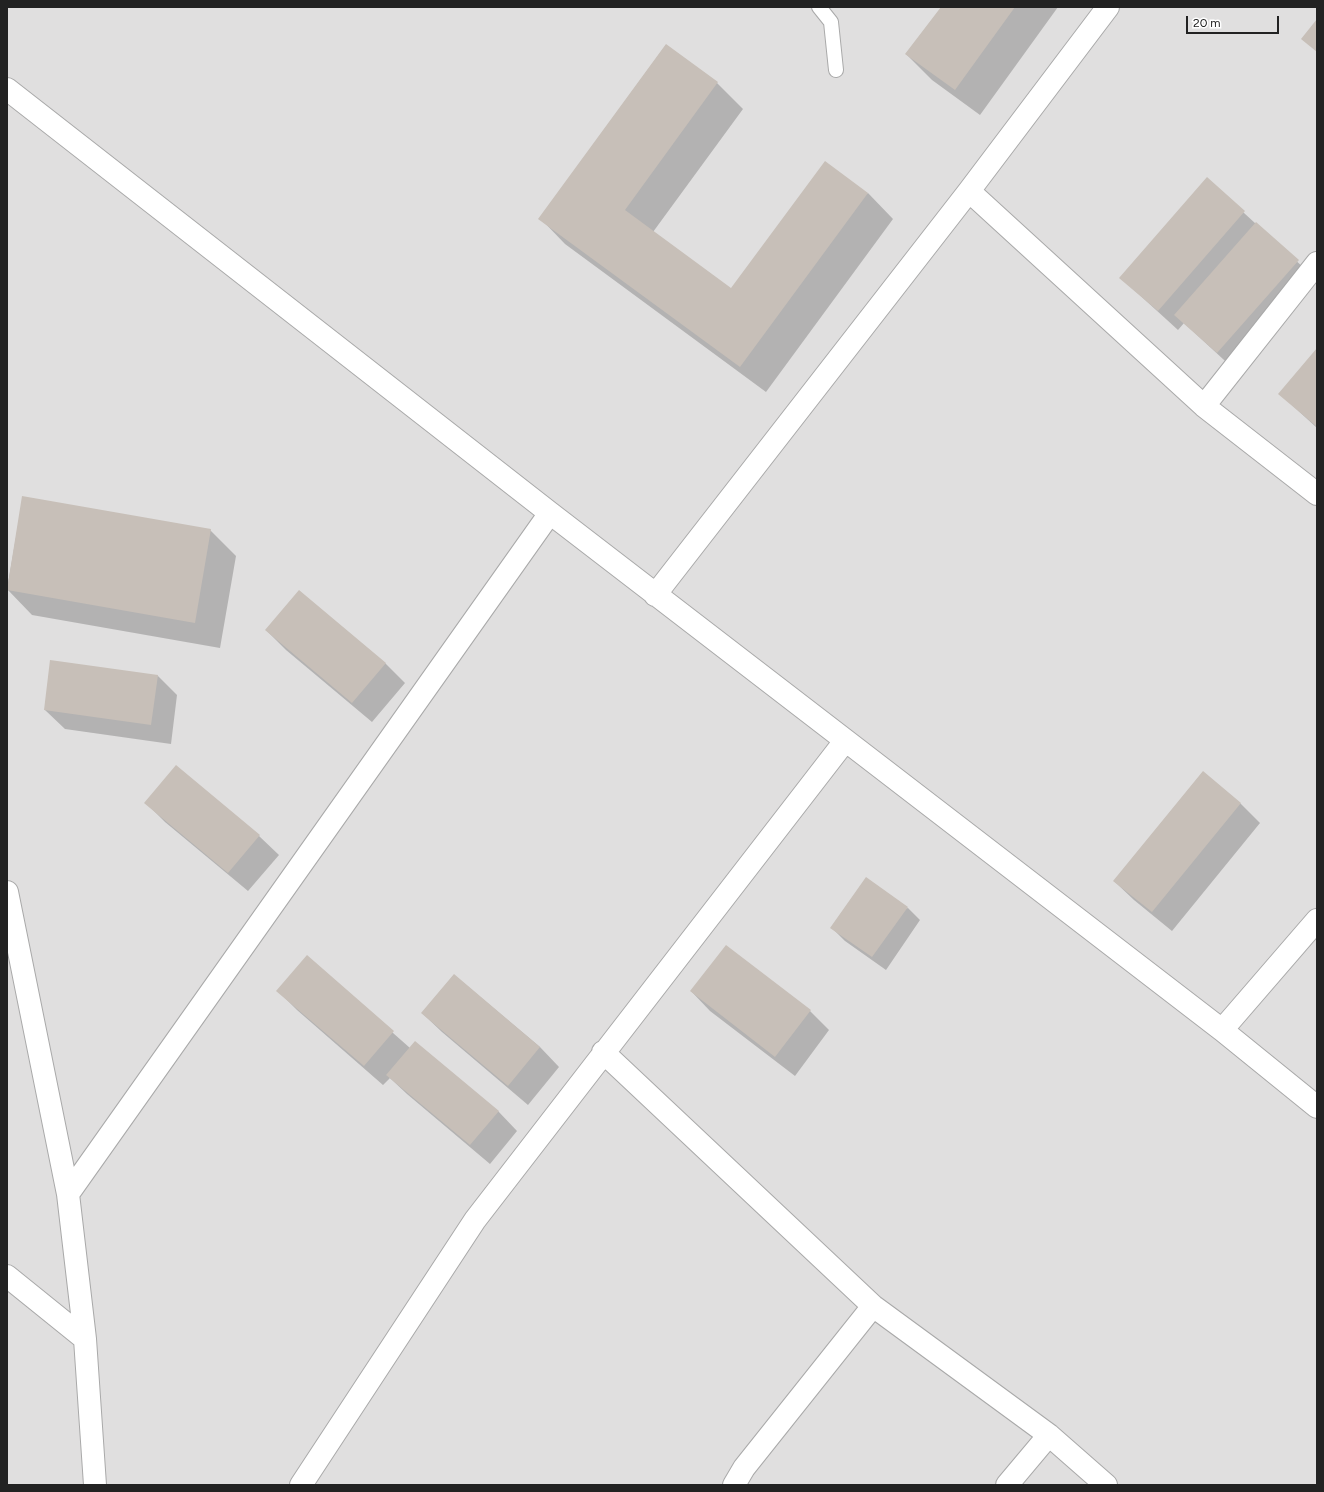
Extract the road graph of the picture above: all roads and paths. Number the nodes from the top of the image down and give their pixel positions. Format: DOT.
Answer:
graph roads {
  1 [pos="819,7"];
  2 [pos="1108,7"];
  3 [pos="836,70"];
  4 [pos="7,89"];
  5 [pos="969,191"];
  6 [pos="1317,262"];
  7 [pos="1204,406"];
  8 [pos="1317,494"];
  9 [pos="550,513"];
  10 [pos="655,595"];
  11 [pos="845,740"];
  12 [pos="7,892"];
  13 [pos="1317,920"];
  14 [pos="1222,1030"];
  15 [pos="603,1052"];
  16 [pos="1317,1107"];
  17 [pos="68,1194"];
  18 [pos="7,1276"];
  19 [pos="873,1306"];
  20 [pos="85,1339"];
  21 [pos="1049,1435"];
  22 [pos="95,1485"];
  23 [pos="301,1485"];
  24 [pos="734,1485"];
  25 [pos="1007,1485"];
  26 [pos="1106,1485"];
  1 -- 3 [label="lane"];
  2 -- 5 [label="street"];
  4 -- 9 [label="street"];
  5 -- 7 [label="street"];
  5 -- 10 [label="street"];
  6 -- 7 [label="street"];
  7 -- 8 [label="street"];
  9 -- 10 [label="street"];
  9 -- 17 [label="street"];
  10 -- 11 [label="street"];
  11 -- 14 [label="street"];
  11 -- 15 [label="street"];
  12 -- 17 [label="street"];
  13 -- 14 [label="street"];
  14 -- 16 [label="street"];
  15 -- 19 [label="street"];
  15 -- 23 [label="street"];
  17 -- 20 [label="street"];
  18 -- 20 [label="street"];
  19 -- 21 [label="street"];
  19 -- 24 [label="street"];
  20 -- 22 [label="street"];
  21 -- 25 [label="street"];
  21 -- 26 [label="street"];
}
